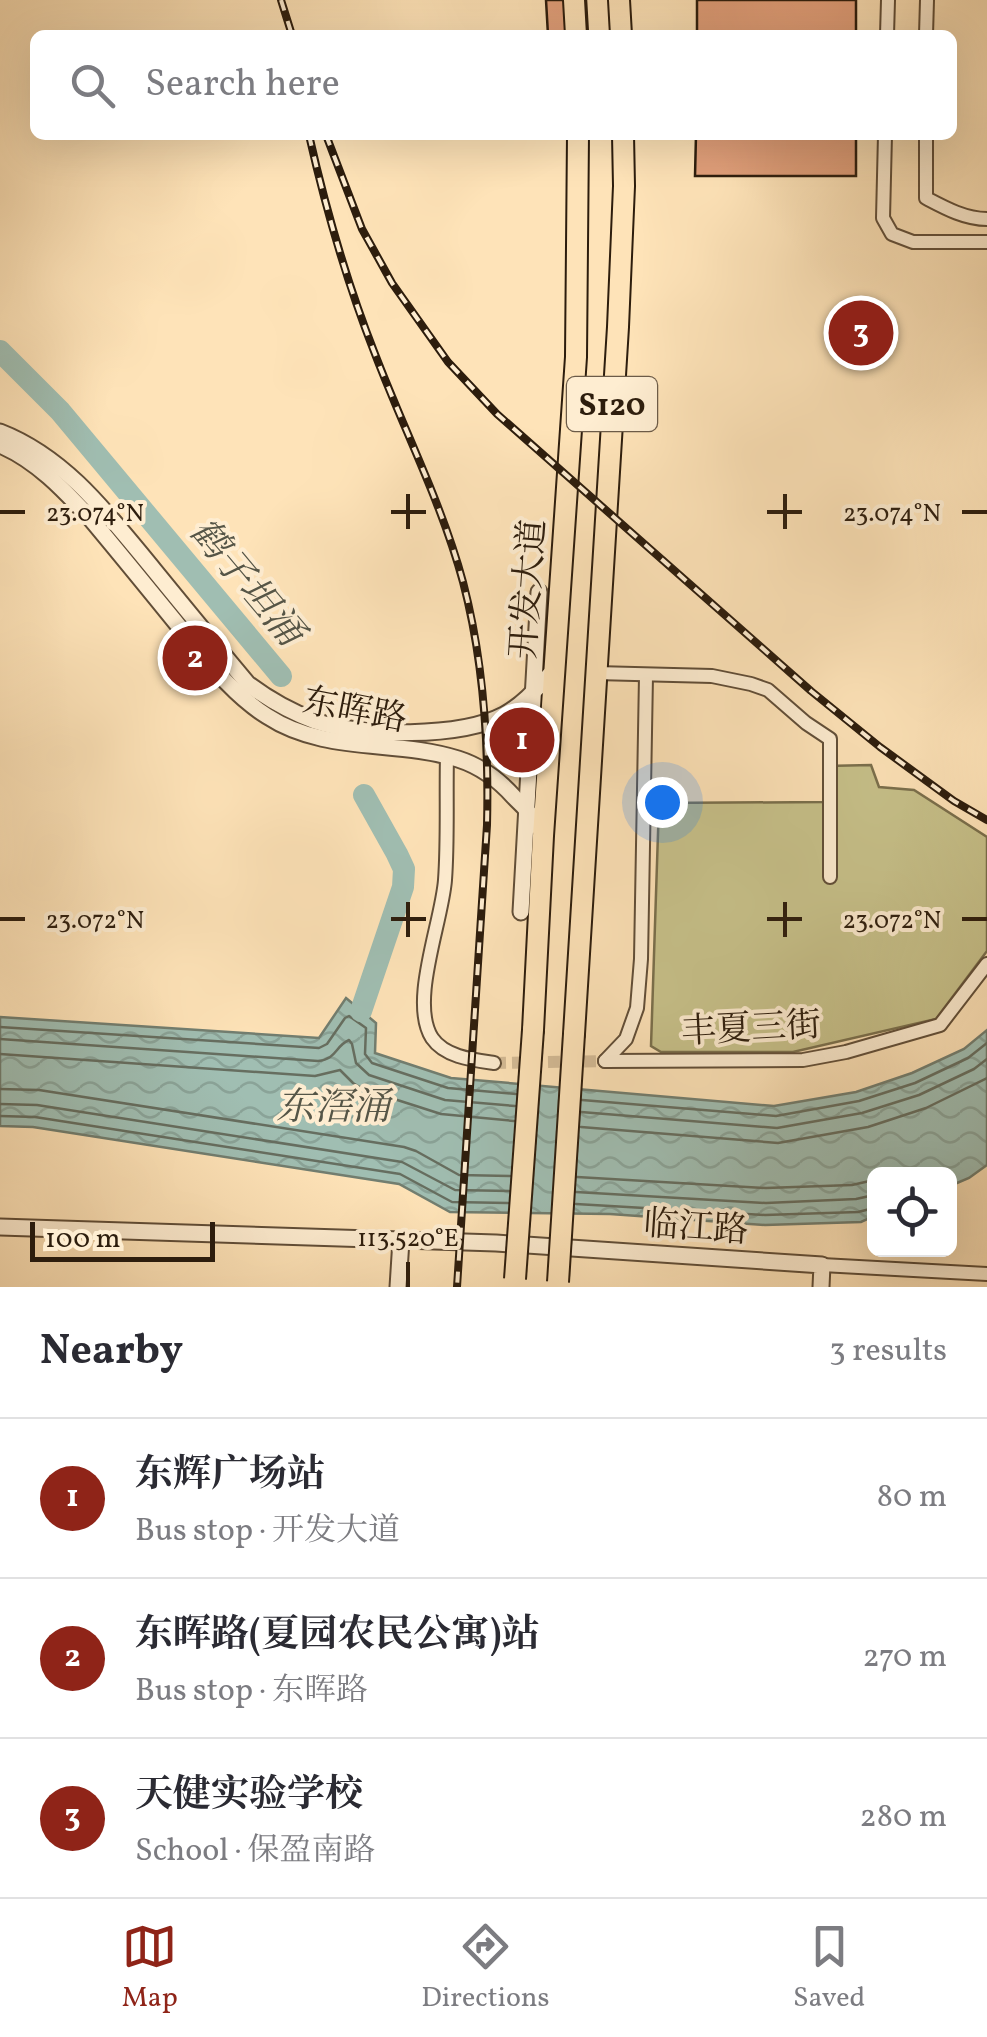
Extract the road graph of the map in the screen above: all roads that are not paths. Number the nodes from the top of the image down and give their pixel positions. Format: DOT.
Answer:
graph roads {
  1 [pos="574,0"];
  2 [pos="619,0"];
  3 [pos="888,0"];
  4 [pos="926,0"];
  5 [pos="576,30"];
  6 [pos="621,30"];
  7 [pos="887,30"];
  8 [pos="926,30"];
  9 [pos="578,140"];
  10 [pos="623,140"];
  11 [pos="885,140"];
  12 [pos="926,140"];
  13 [pos="987,218"];
  14 [pos="987,242"];
  15 [pos="0,432"];
  16 [pos="0,444"];
  17 [pos="539,592"];
  18 [pos="555,669"];
  19 [pos="596,673"];
  20 [pos="646,676"];
  21 [pos="533,694"];
  22 [pos="447,756"];
  23 [pos="527,810"];
  24 [pos="544,836"];
  25 [pos="830,878"];
  26 [pos="521,912"];
  27 [pos="987,964"];
  28 [pos="494,1063"];
  29 [pos="0,1227"];
  30 [pos="401,1240"];
  31 [pos="822,1265"];
  32 [pos="987,1274"];
  33 [pos="515,1283"];
  34 [pos="558,1285"];
  35 [pos="398,1287"];
  36 [pos="821,1287"];
  1 -- 5 [label="main road"];
  2 -- 6 [label="main road"];
  3 -- 7 [label="street"];
  4 -- 8 [label="street"];
  9 -- 18 [label="main road, 开发大道 / S120"];
  10 -- 19 [label="main road, 开发大道 / S120"];
  11 -- 14 [label="street"];
  12 -- 13 [label="street"];
  15 -- 21 [label="street, 东晖路"];
  16 -- 22 [label="street, 东晖路"];
  17 -- 21 [label="street"];
  18 -- 21 [label="street, 东晖路"];
  18 -- 24 [label="main road, 开发大道 / S120"];
  19 -- 20 [label="street"];
  19 -- 34 [label="main road, 开发大道 / S120, bridge"];
  20 -- 25 [label="street"];
  20 -- 27 [label="street, 丰夏三街"];
  21 -- 23 [label="street"];
  22 -- 23 [label="street, 东晖路"];
  22 -- 28 [label="street"];
  23 -- 24 [label="street, 东晖路"];
  23 -- 26 [label="street"];
  24 -- 33 [label="main road, 开发大道 / S120, bridge"];
  29 -- 30 [label="street, 临江路"];
  30 -- 31 [label="street, 临江路"];
  30 -- 35 [label="street"];
  31 -- 32 [label="street, 临江路"];
  31 -- 36 [label="street"];
}
